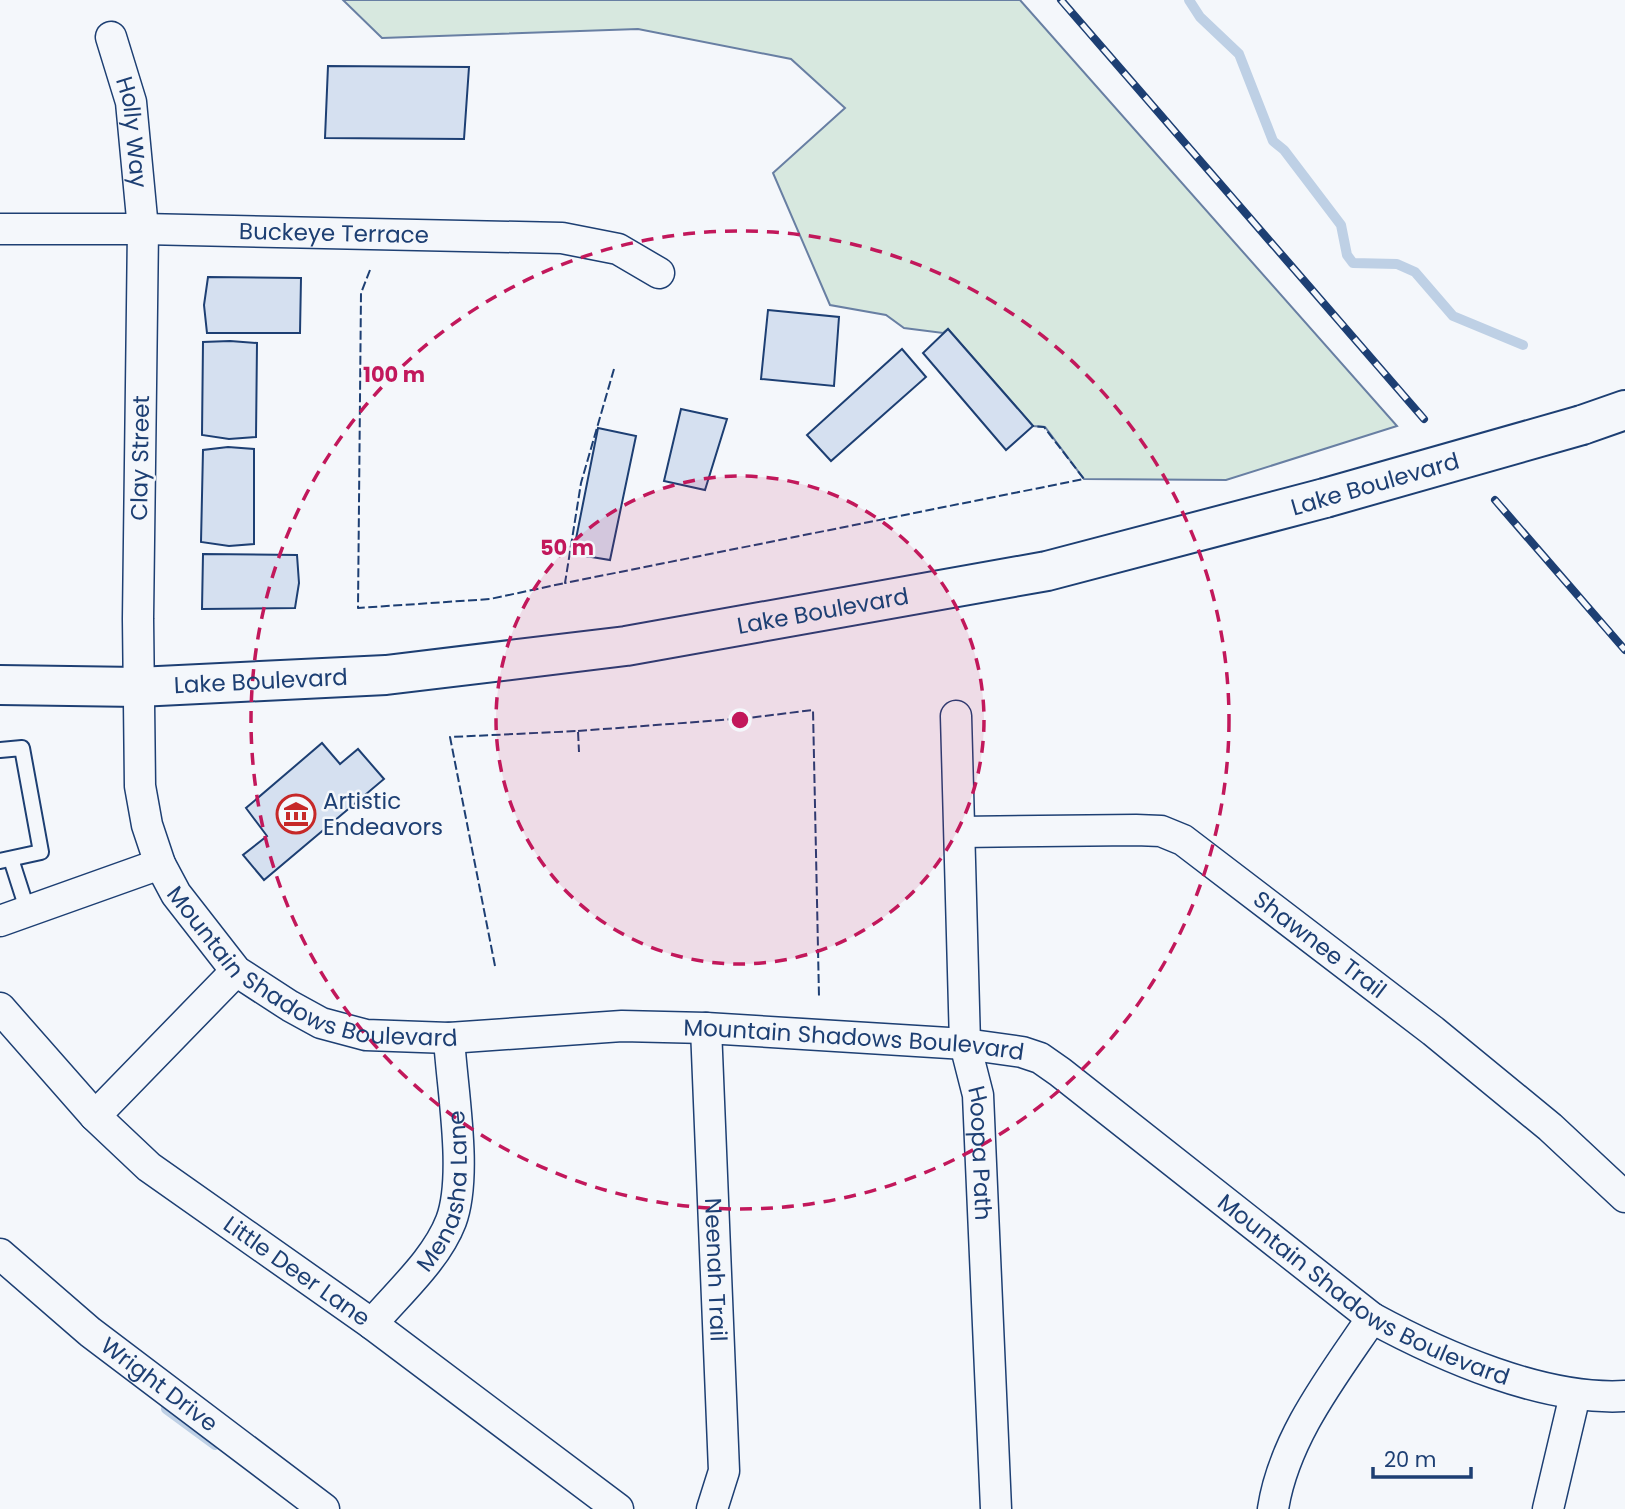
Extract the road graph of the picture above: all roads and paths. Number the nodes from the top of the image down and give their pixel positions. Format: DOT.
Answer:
graph roads {
  1 [pos="111,37"];
  2 [pos="0,229"];
  3 [pos="143,229"];
  4 [pos="659,273"];
  5 [pos="1625,410"];
  6 [pos="0,685"];
  7 [pos="138,687"];
  8 [pos="956,716"];
  9 [pos="0,750"];
  10 [pos="960,832"];
  11 [pos="6,860"];
  12 [pos="160,864"];
  13 [pos="14,917"];
  14 [pos="236,971"];
  15 [pos="0,1008"];
  16 [pos="706,1028"];
  17 [pos="449,1038"];
  18 [pos="965,1044"];
  19 [pos="95,1116"];
  20 [pos="1625,1197"];
  21 [pos="0,1254"];
  22 [pos="1372,1318"];
  23 [pos="372,1325"];
  24 [pos="1575,1395"];
  25 [pos="1625,1396"];
  26 [pos="324,1509"];
  27 [pos="618,1509"];
  28 [pos="712,1509"];
  29 [pos="996,1509"];
  30 [pos="1273,1509"];
  31 [pos="1548,1509"];
  1 -- 3 [label="street, Holly Way"];
  2 -- 3 [label="street, Buckeye Terrace"];
  3 -- 4 [label="street, Buckeye Terrace"];
  3 -- 7 [label="street, Clay Street"];
  5 -- 7 [label="main road, Lake Boulevard, bridge"];
  6 -- 7 [label="main road, Lake Boulevard"];
  7 -- 12 [label="street, Mountain Shadows Boulevard"];
  8 -- 10 [label="street, Hoopa Path"];
  9 -- 11 [label="lane"];
  10 -- 18 [label="street, Hoopa Path"];
  10 -- 20 [label="street, Shawnee Trail"];
  11 -- 13 [label="lane"];
  12 -- 13 [label="street"];
  12 -- 14 [label="street, Mountain Shadows Boulevard"];
  14 -- 17 [label="street, Mountain Shadows Boulevard"];
  14 -- 19 [label="street"];
  15 -- 19 [label="street, Little Deer Lane"];
  16 -- 17 [label="street, Mountain Shadows Boulevard"];
  16 -- 18 [label="street, Mountain Shadows Boulevard"];
  16 -- 28 [label="street, Neenah Trail"];
  17 -- 23 [label="street, Menasha Lane"];
  18 -- 22 [label="street, Mountain Shadows Boulevard"];
  18 -- 29 [label="street, Hoopa Path"];
  19 -- 23 [label="street, Little Deer Lane"];
  21 -- 26 [label="street, Wright Drive"];
  22 -- 24 [label="street, Mountain Shadows Boulevard"];
  22 -- 30 [label="street"];
  23 -- 27 [label="street, Little Deer Lane"];
  24 -- 25 [label="street, Mountain Shadows Boulevard"];
  24 -- 31 [label="street"];
}
